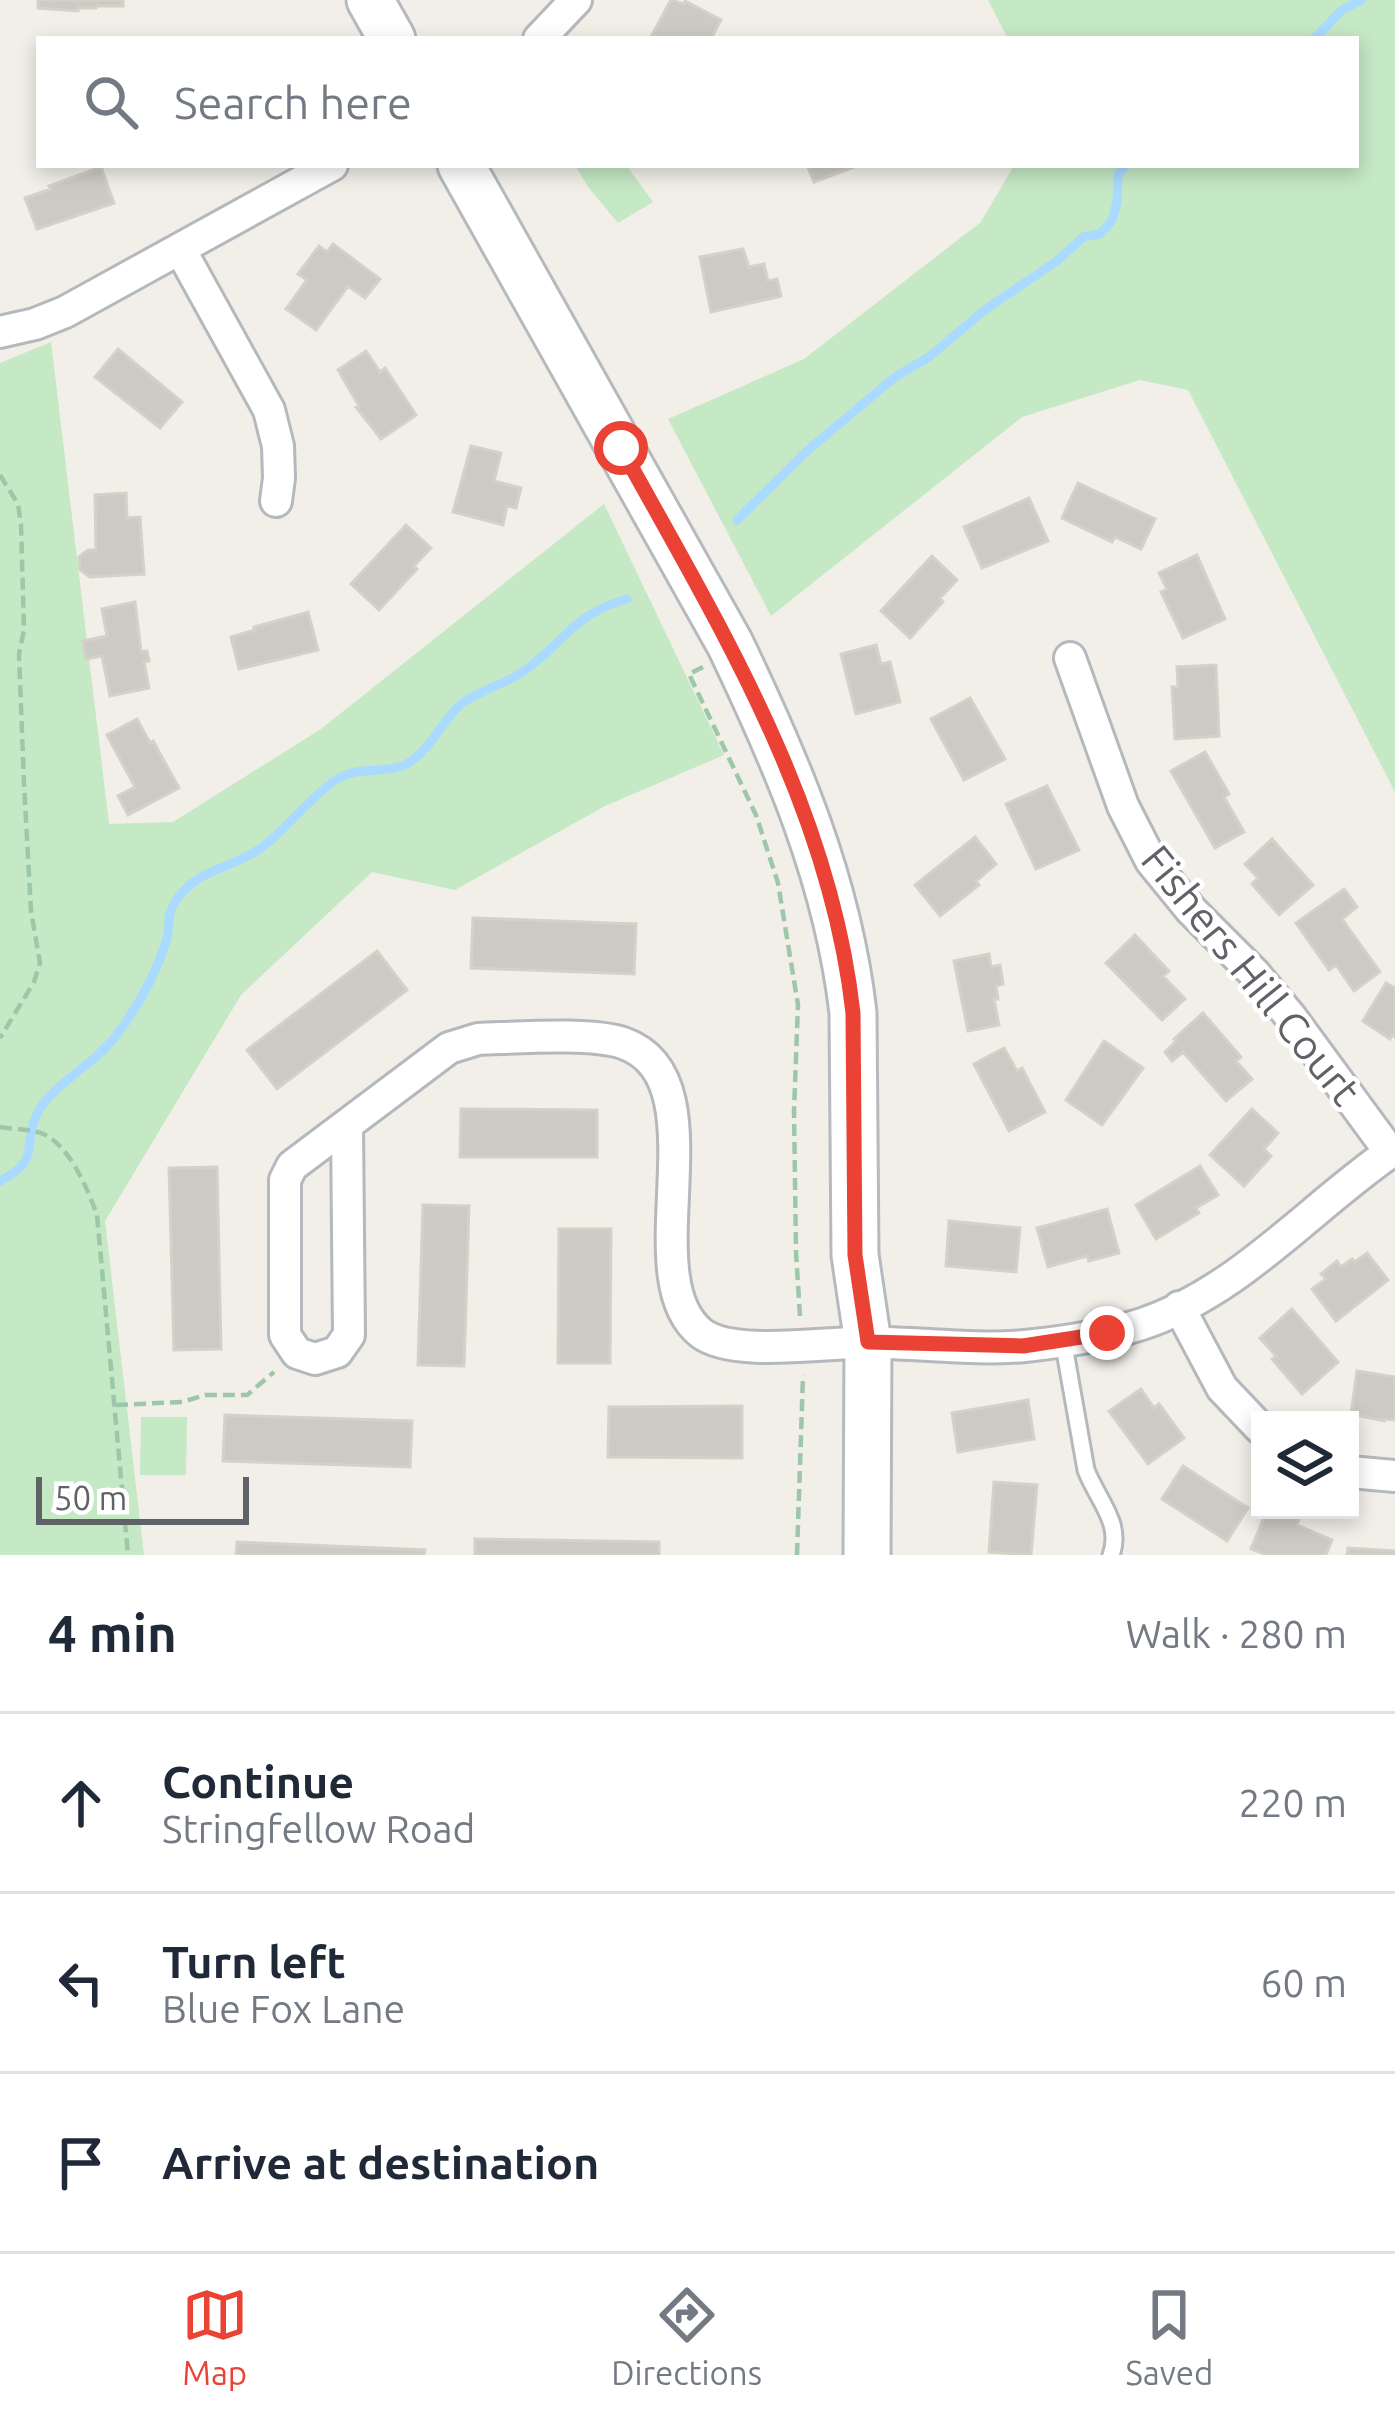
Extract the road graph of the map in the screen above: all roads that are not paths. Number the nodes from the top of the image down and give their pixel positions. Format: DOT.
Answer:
graph roads {
  1 [pos="370,0"];
  2 [pos="576,0"];
  3 [pos="390,36"];
  4 [pos="541,36"];
  5 [pos="327,168"];
  6 [pos="463,168"];
  7 [pos="180,249"];
  8 [pos="0,332"];
  9 [pos="276,501"];
  10 [pos="1070,658"];
  11 [pos="346,1127"];
  12 [pos="1393,1150"];
  13 [pos="1179,1307"];
  14 [pos="1064,1340"];
  15 [pos="868,1342"];
  16 [pos="1251,1419"];
  17 [pos="1359,1473"];
  18 [pos="1395,1476"];
  19 [pos="867,1555"];
  20 [pos="1111,1555"];
  1 -- 3 [label="main road"];
  2 -- 4 [label="street"];
  5 -- 7 [label="street"];
  6 -- 15 [label="main road"];
  7 -- 8 [label="street"];
  7 -- 9 [label="street"];
  10 -- 12 [label="street, Fishers Hill Court"];
  11 -- 11 [label="street"];
  11 -- 15 [label="street"];
  12 -- 13 [label="street"];
  13 -- 14 [label="street"];
  13 -- 16 [label="street"];
  14 -- 15 [label="street"];
  14 -- 20 [label="lane"];
  15 -- 19 [label="main road"];
  17 -- 18 [label="street"];
}
